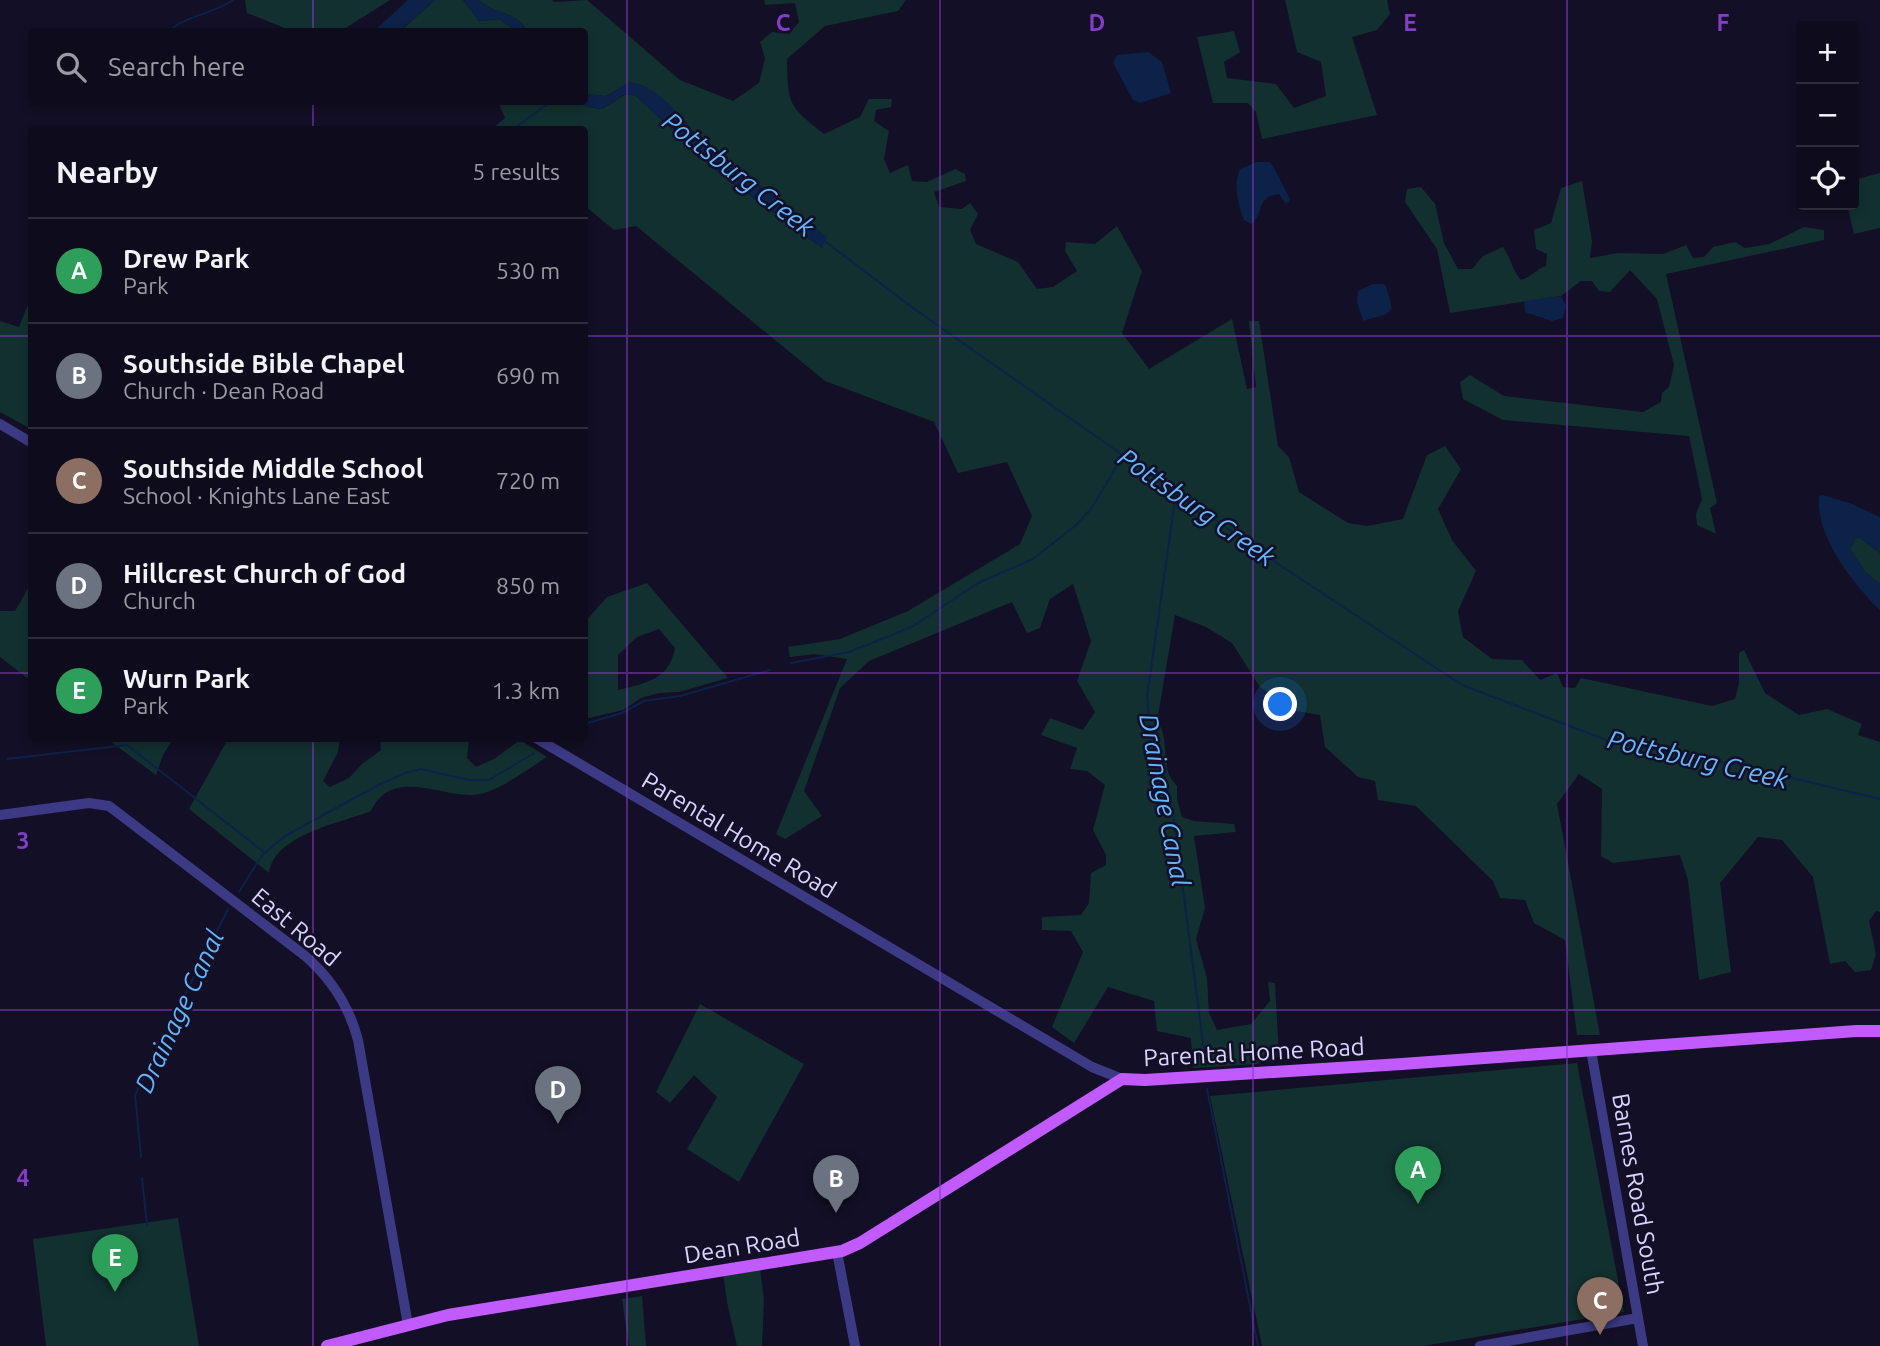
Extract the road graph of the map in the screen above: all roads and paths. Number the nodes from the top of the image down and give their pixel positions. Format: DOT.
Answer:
graph roads {
  1 [pos="0,424"];
  2 [pos="28,441"];
  3 [pos="543,742"];
  4 [pos="0,815"];
  5 [pos="1880,1025"];
  6 [pos="1856,1031"];
  7 [pos="1880,1031"];
  8 [pos="1591,1050"];
  9 [pos="1122,1079"];
  10 [pos="837,1252"];
  11 [pos="1638,1318"];
  12 [pos="408,1325"];
  13 [pos="327,1346"];
  14 [pos="855,1346"];
  15 [pos="1480,1346"];
  16 [pos="1643,1346"];
  1 -- 2 [label="street"];
  3 -- 9 [label="street, Parental Home Road"];
  4 -- 12 [label="street, East Road"];
  5 -- 6 [label="main road, Parental Home Road"];
  6 -- 7 [label="main road, Parental Home Road"];
  6 -- 8 [label="main road, Parental Home Road"];
  8 -- 9 [label="main road, Parental Home Road"];
  8 -- 11 [label="street, Barnes Road South"];
  9 -- 10 [label="main road, Dean Road"];
  10 -- 12 [label="main road, Dean Road"];
  10 -- 14 [label="street"];
  11 -- 15 [label="street"];
  11 -- 16 [label="street, Barnes Road South"];
  12 -- 13 [label="main road, Dean Road"];
}
